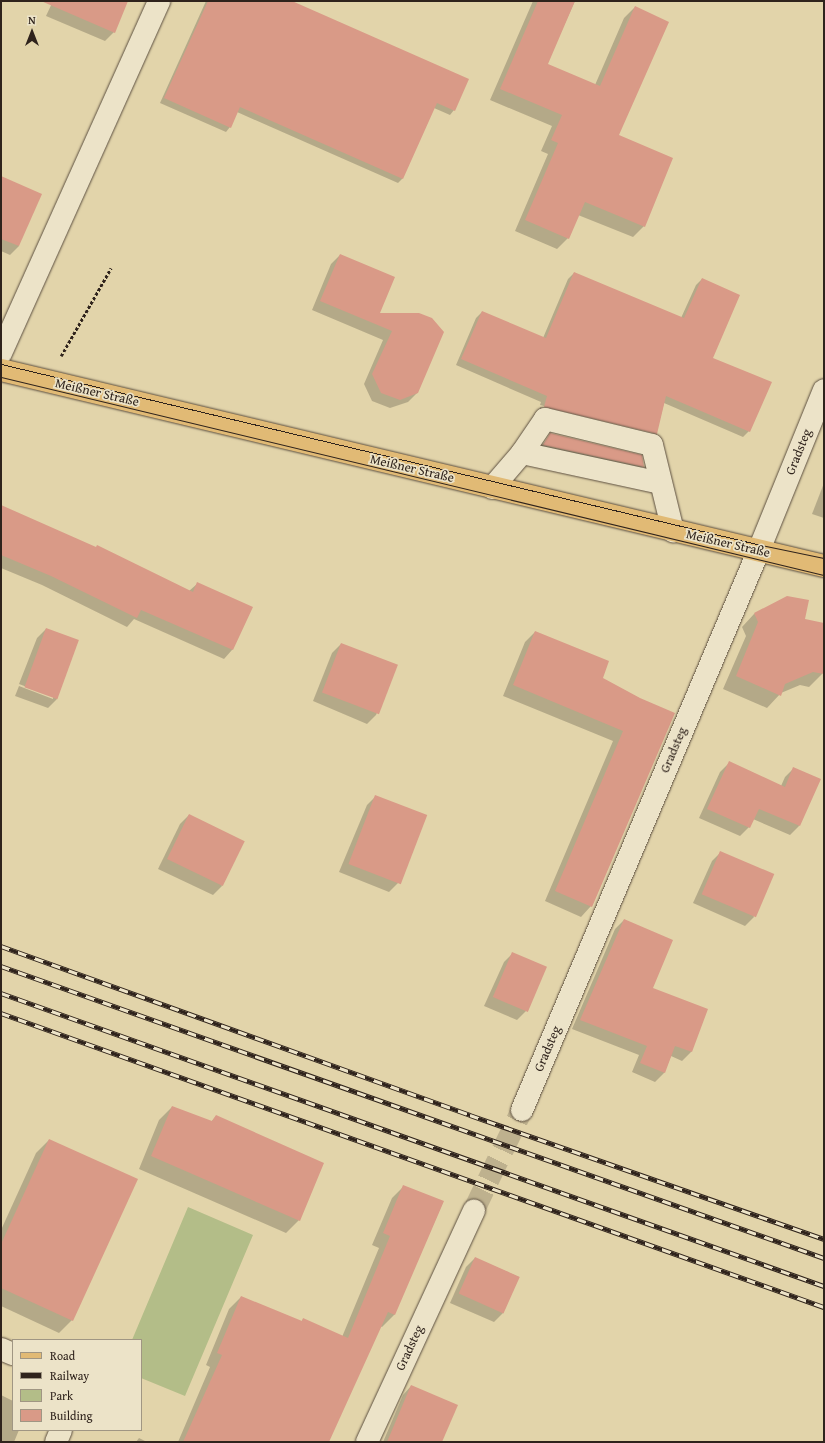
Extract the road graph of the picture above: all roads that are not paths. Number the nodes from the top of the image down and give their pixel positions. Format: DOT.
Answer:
graph roads {
  1 [pos="159,1"];
  2 [pos="1,353"];
  3 [pos="1,370"];
  4 [pos="824,390"];
  5 [pos="522,453"];
  6 [pos="661,483"];
  7 [pos="492,488"];
  8 [pos="674,531"];
  9 [pos="758,551"];
  10 [pos="824,566"];
  11 [pos="522,1110"];
  12 [pos="474,1210"];
  13 [pos="1,1349"];
  14 [pos="12,1354"];
  15 [pos="61,1431"];
  16 [pos="56,1442"];
  17 [pos="367,1442"];
  1 -- 2 [label="street"];
  3 -- 7 [label="main road, Meißner Straße"];
  4 -- 9 [label="street, Gradsteg"];
  5 -- 6 [label="street"];
  5 -- 6 [label="street"];
  5 -- 7 [label="street"];
  6 -- 8 [label="street"];
  7 -- 8 [label="main road, Meißner Straße"];
  8 -- 9 [label="main road, Meißner Straße"];
  9 -- 10 [label="main road, Meißner Straße"];
  9 -- 11 [label="street, Gradsteg"];
  12 -- 17 [label="street, Gradsteg"];
  13 -- 14 [label="street"];
  15 -- 16 [label="street"];
}
